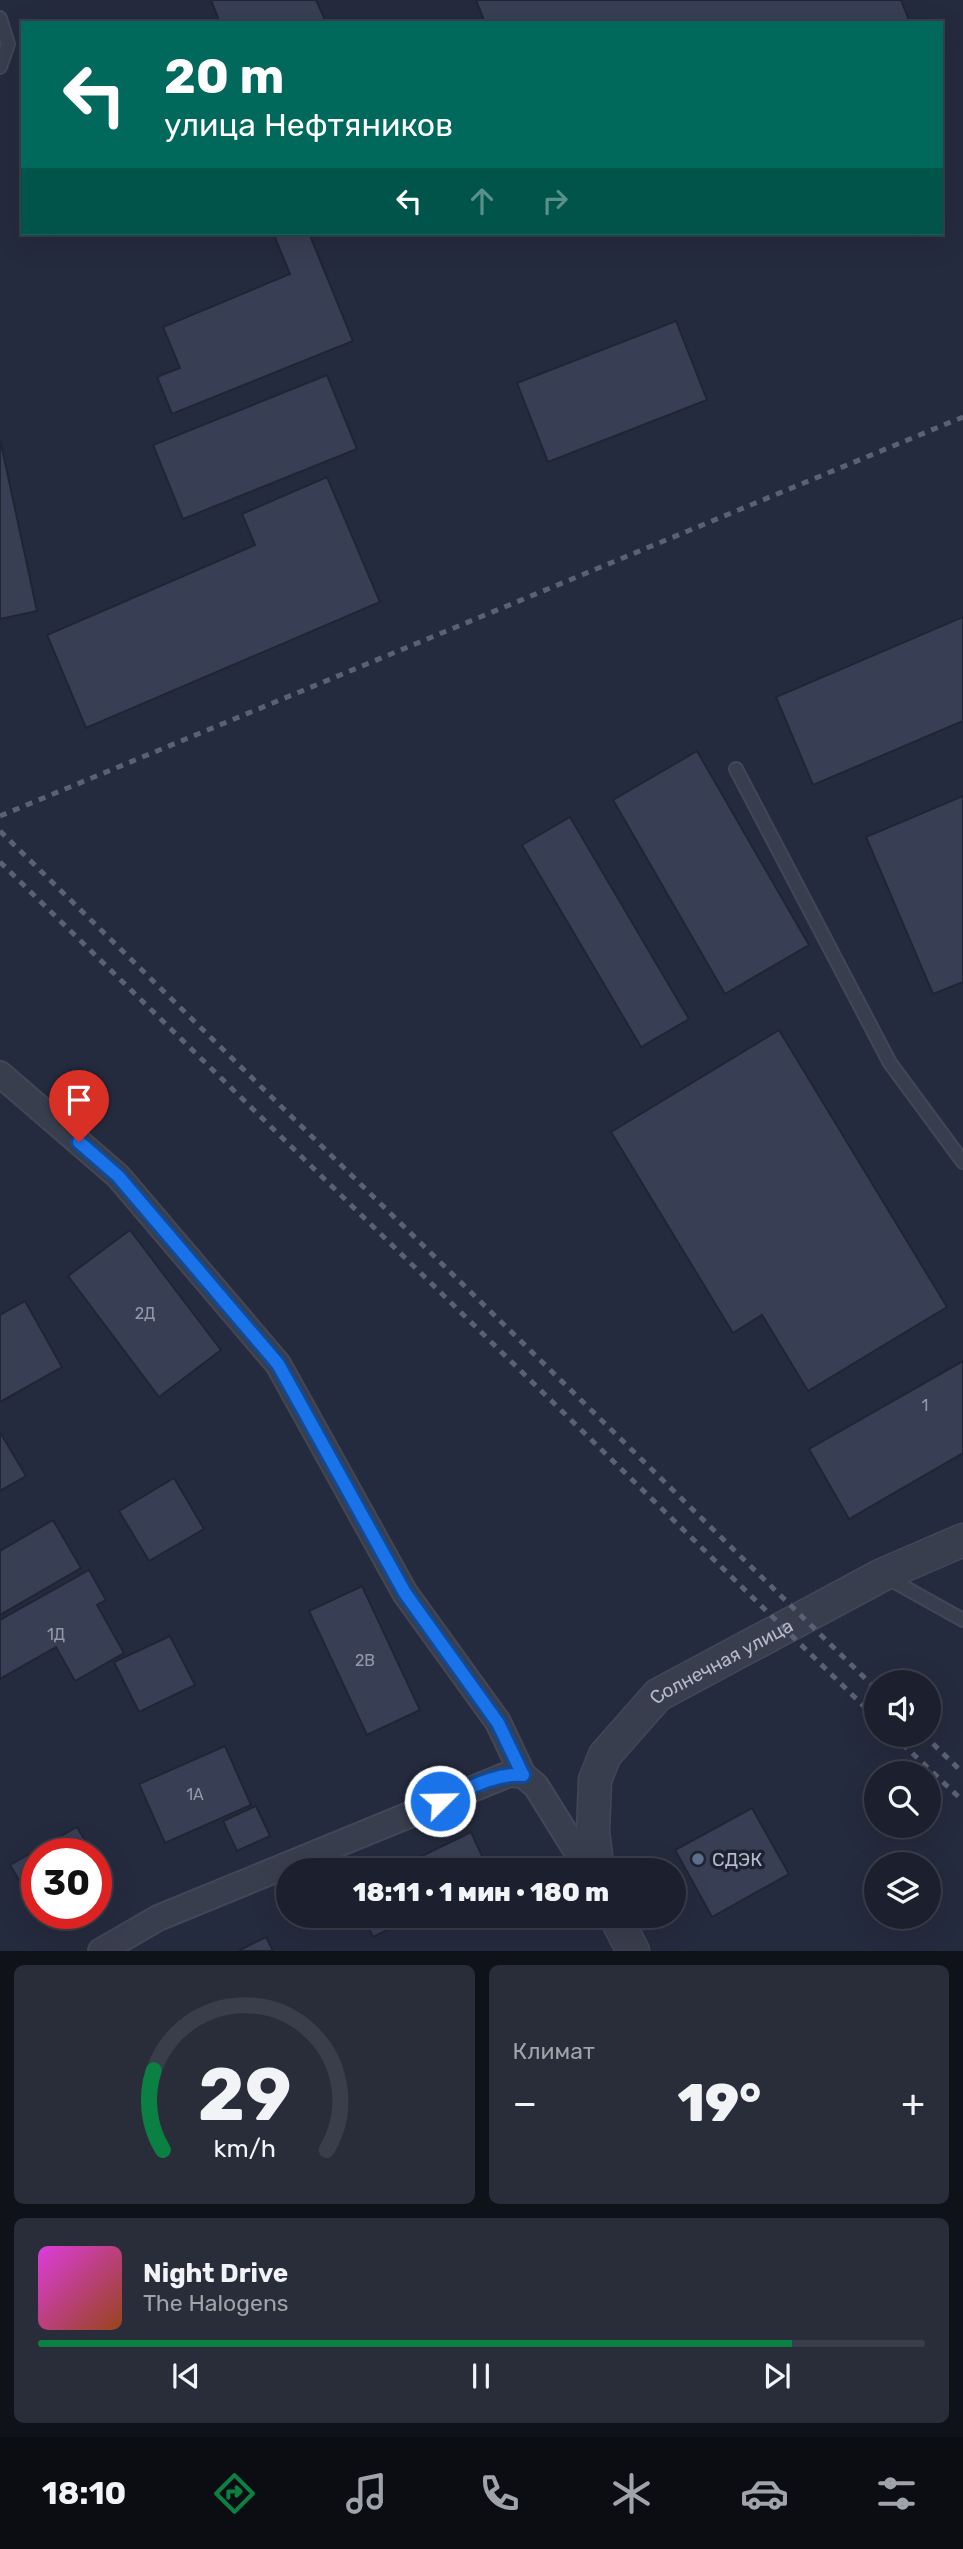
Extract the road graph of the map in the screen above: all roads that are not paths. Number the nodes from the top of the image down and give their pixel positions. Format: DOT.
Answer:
graph roads {
  1 [pos="0,18"];
  2 [pos="0,67"];
  3 [pos="736,769"];
  4 [pos="0,1074"];
  5 [pos="963,1162"];
  6 [pos="963,1540"];
  7 [pos="882,1575"];
  8 [pos="963,1620"];
  9 [pos="523,1775"];
  10 [pos="581,1858"];
  11 [pos="596,1858"];
  12 [pos="621,1928"];
  13 [pos="101,1951"];
  14 [pos="633,1951"];
  1 -- 2 [label="lane"];
  3 -- 5 [label="lane"];
  4 -- 9 [label="street"];
  6 -- 7 [label="street, Солнечная улица"];
  7 -- 8 [label="lane"];
  7 -- 11 [label="street, Солнечная улица"];
  9 -- 10 [label="street"];
  9 -- 13 [label="street"];
  12 -- 14 [label="street"];
}
